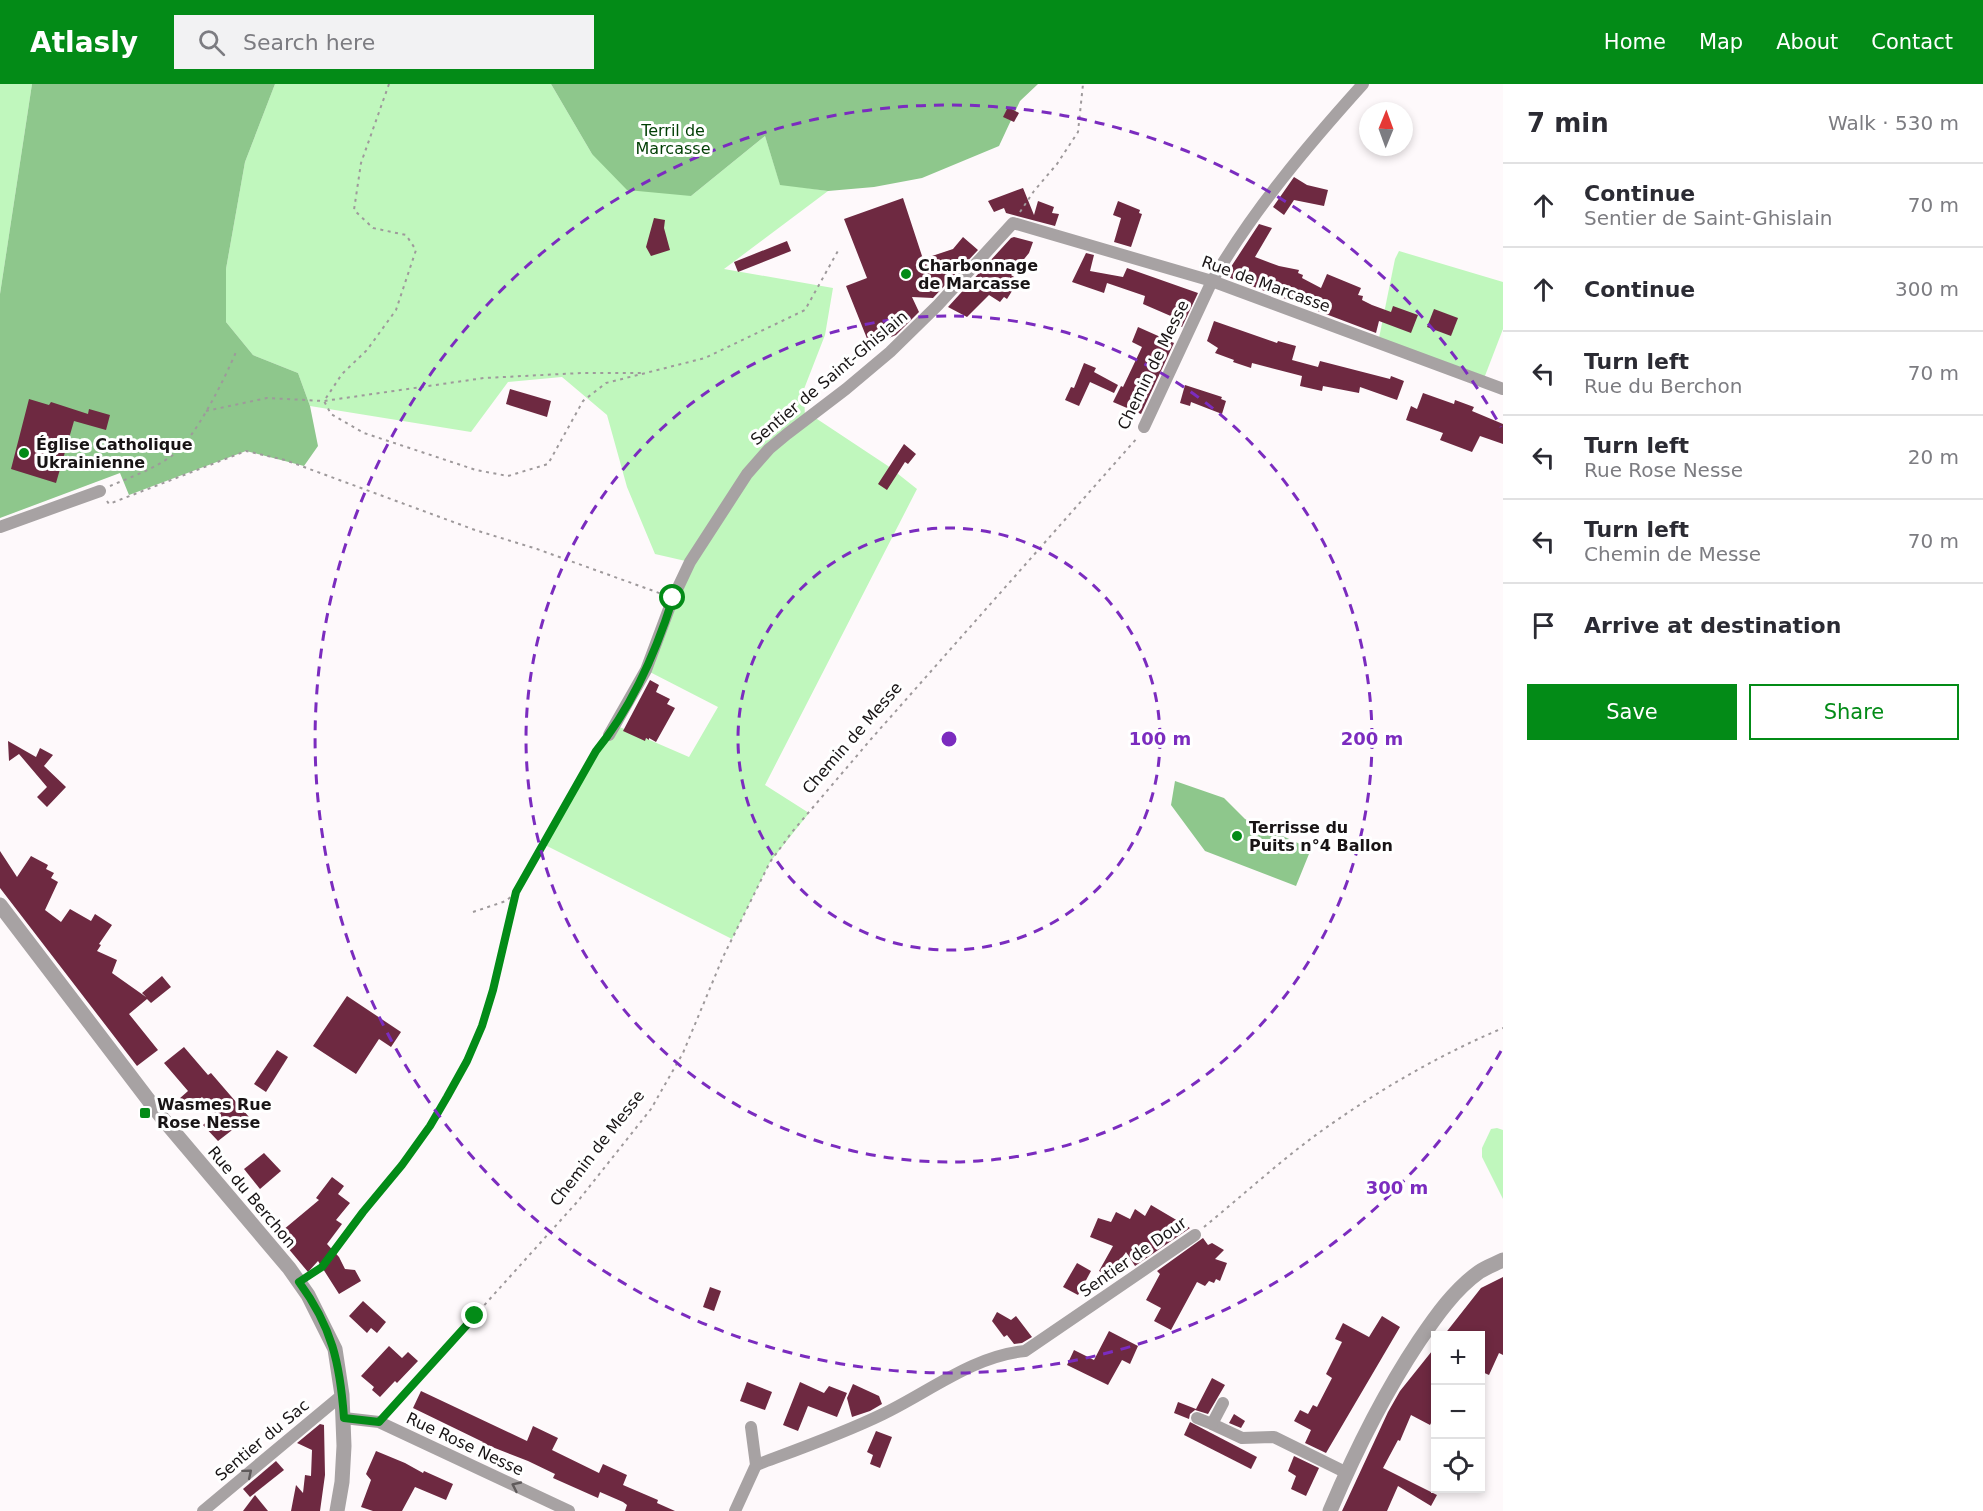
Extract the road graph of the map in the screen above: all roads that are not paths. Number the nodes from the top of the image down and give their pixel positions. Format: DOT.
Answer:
graph roads {
  1 [pos="1364,84"];
  2 [pos="1013,223"];
  3 [pos="1212,280"];
  4 [pos="1503,389"];
  5 [pos="1144,427"];
  6 [pos="99,491"];
  7 [pos="0,527"];
  8 [pos="609,735"];
  9 [pos="0,905"];
  10 [pos="1194,1235"];
  11 [pos="1503,1260"];
  12 [pos="342,1395"];
  13 [pos="1223,1403"];
  14 [pos="344,1418"];
  15 [pos="1197,1418"];
  16 [pos="1212,1424"];
  17 [pos="751,1427"];
  18 [pos="756,1465"];
  19 [pos="1347,1473"];
  20 [pos="203,1511"];
  21 [pos="337,1511"];
  22 [pos="569,1511"];
  23 [pos="735,1511"];
  24 [pos="1330,1511"];
  1 -- 3 [label="street, Chemin de Messe"];
  2 -- 3 [label="street, Rue de Marcasse"];
  2 -- 8 [label="street, Sentier de Saint-Ghislain"];
  3 -- 4 [label="street, Rue de Marcasse"];
  3 -- 5 [label="street, Chemin de Messe"];
  6 -- 7 [label="street"];
  9 -- 12 [label="street, Rue du Berchon"];
  10 -- 18 [label="street, Sentier de Dour"];
  11 -- 19 [label="street"];
  12 -- 14 [label="street, Rue du Berchon"];
  20 -- 12 [label="street, Sentier du Sac, one-way"];
  13 -- 16 [label="street"];
  14 -- 21 [label="street, Rue du Berchon"];
  22 -- 14 [label="street, Rue Rose Nesse, one-way"];
  15 -- 16 [label="street"];
  16 -- 19 [label="street"];
  17 -- 18 [label="street"];
  18 -- 23 [label="street"];
  19 -- 24 [label="street"];
}
